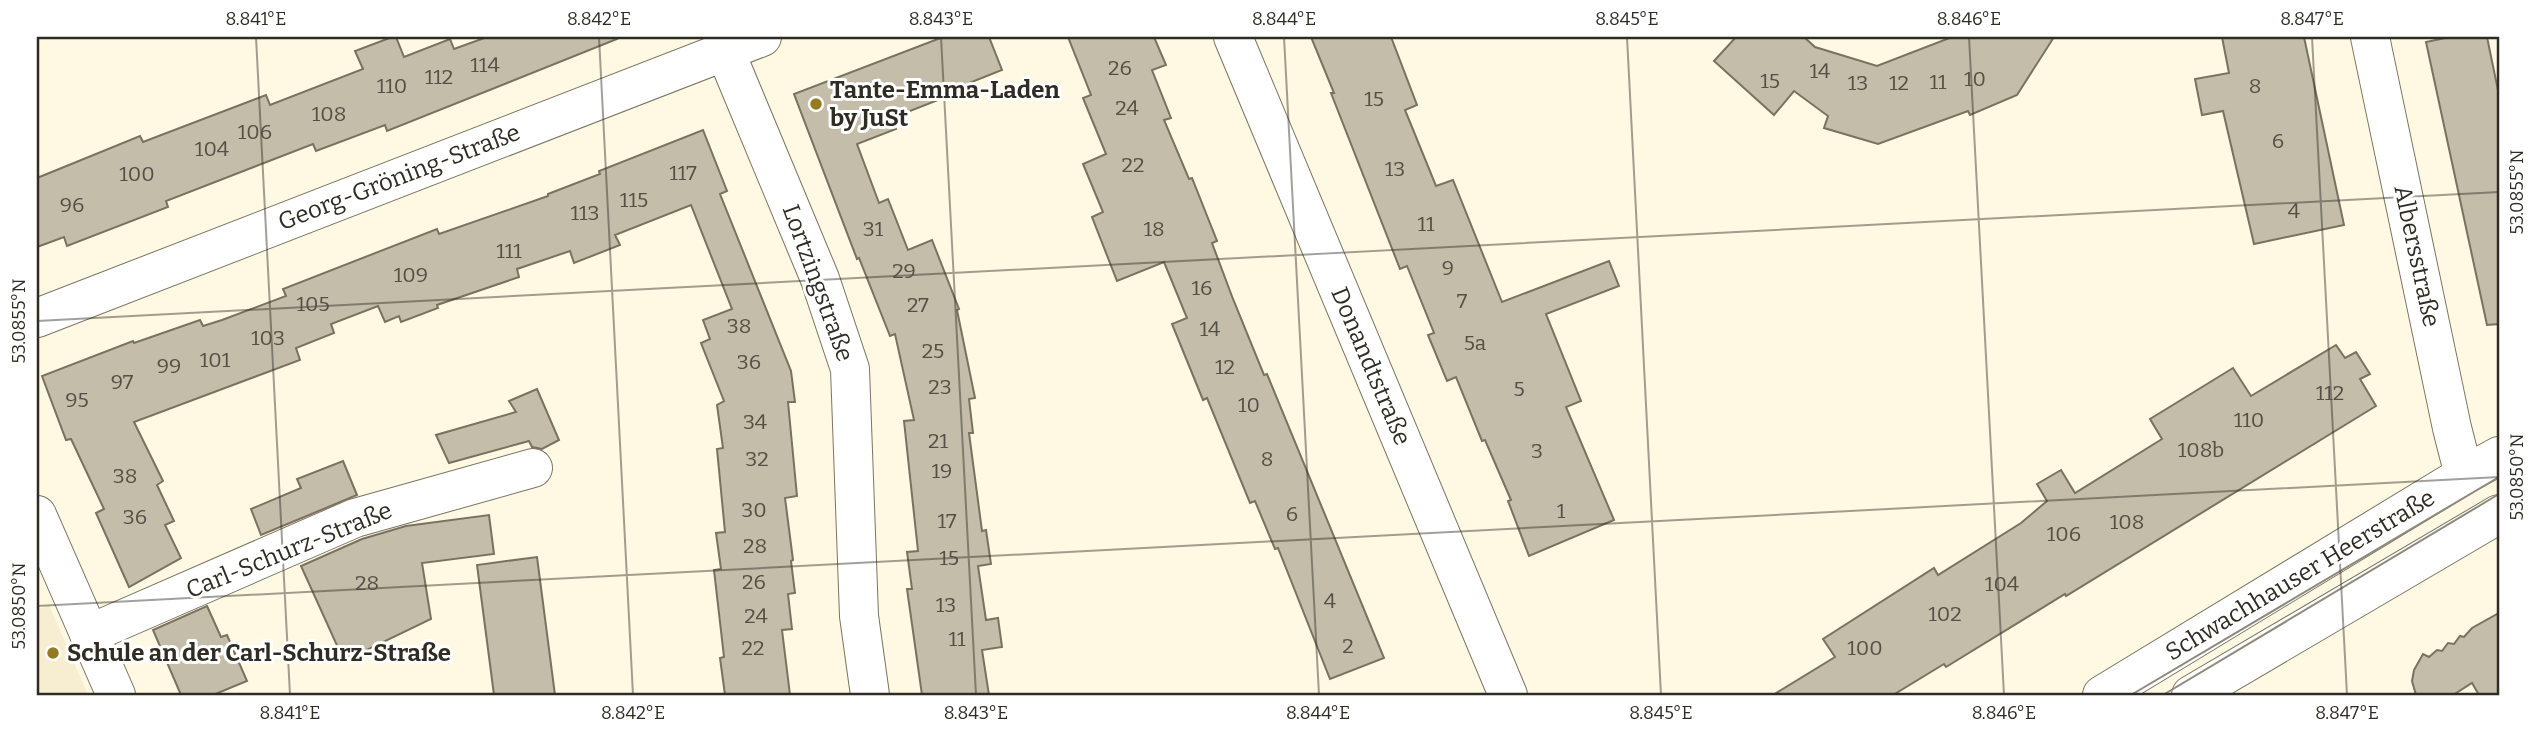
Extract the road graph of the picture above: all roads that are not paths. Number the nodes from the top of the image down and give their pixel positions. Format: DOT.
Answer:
graph roads {
  1 [pos="762,37"];
  2 [pos="1233,37"];
  3 [pos="2370,37"];
  4 [pos="684,50"];
  5 [pos="725,51"];
  6 [pos="37,318"];
  7 [pos="2499,456"];
  8 [pos="533,468"];
  9 [pos="2464,475"];
  10 [pos="2499,514"];
  11 [pos="37,515"];
  12 [pos="89,634"];
  13 [pos="116,695"];
  14 [pos="870,695"];
  15 [pos="1508,695"];
  16 [pos="2102,695"];
  17 [pos="2191,695"];
  1 -- 5 [label="street, Georg-Gröning-Straße"];
  2 -- 15 [label="street, Donandtstraße"];
  3 -- 9 [label="street, Albersstraße"];
  4 -- 5 [label="street, Georg-Gröning-Straße"];
  4 -- 6 [label="street, Georg-Gröning-Straße"];
  5 -- 14 [label="street, Lortzingstraße"];
  7 -- 9 [label="street, Schwachhauser Heerstraße"];
  8 -- 12 [label="street, Carl-Schurz-Straße"];
  9 -- 16 [label="street, Schwachhauser Heerstraße"];
  10 -- 17 [label="street, Schwachhauser Heerstraße"];
  11 -- 12 [label="street"];
  12 -- 13 [label="street"];
}
